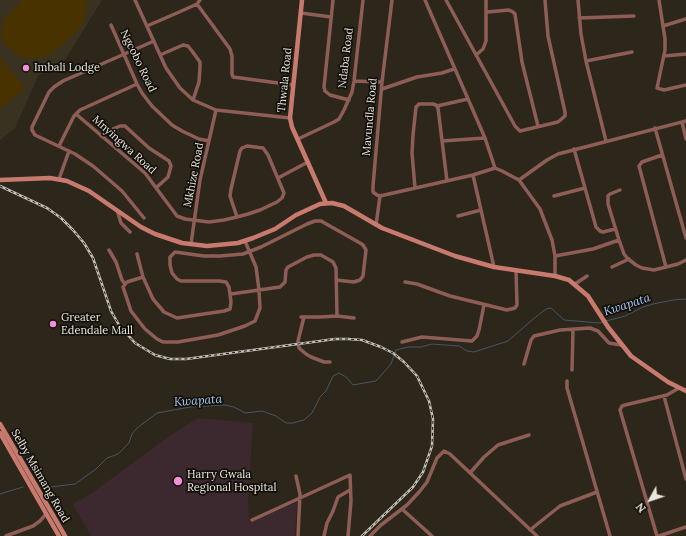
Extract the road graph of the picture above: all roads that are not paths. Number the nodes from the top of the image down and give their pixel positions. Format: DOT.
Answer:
graph roads {
  1 [pos="135,0"];
  2 [pos="200,0"];
  3 [pos="302,0"];
  4 [pos="332,0"];
  5 [pos="363,0"];
  6 [pos="392,0"];
  7 [pos="425,0"];
  8 [pos="446,0"];
  9 [pos="486,0"];
  10 [pos="545,0"];
  11 [pos="578,0"];
  12 [pos="659,0"];
  13 [pos="197,4"];
  14 [pos="487,12"];
  15 [pos="301,13"];
  16 [pos="634,16"];
  17 [pos="331,17"];
  18 [pos="579,18"];
  19 [pos="686,19"];
  20 [pos="111,25"];
  21 [pos="147,26"];
  22 [pos="663,26"];
  23 [pos="154,41"];
  24 [pos="632,52"];
  25 [pos="124,54"];
  26 [pos="686,54"];
  27 [pos="160,55"];
  28 [pos="476,55"];
  29 [pos="664,56"];
  30 [pos="586,61"];
  31 [pos="454,69"];
  32 [pos="354,81"];
  33 [pos="382,82"];
  34 [pos="137,84"];
  35 [pos="293,85"];
  36 [pos="686,85"];
  37 [pos="382,89"];
  38 [pos="468,99"];
  39 [pos="193,100"];
  40 [pos="349,100"];
  41 [pos="437,106"];
  42 [pos="216,110"];
  43 [pos="76,114"];
  44 [pos="290,118"];
  45 [pos="684,121"];
  46 [pos="538,126"];
  47 [pos="655,128"];
  48 [pos="101,136"];
  49 [pos="485,138"];
  50 [pos="298,139"];
  51 [pos="686,139"];
  52 [pos="442,141"];
  53 [pos="606,141"];
  54 [pos="210,142"];
  55 [pos="59,146"];
  56 [pos="574,149"];
  57 [pos="69,151"];
  58 [pos="662,155"];
  59 [pos="308,162"];
  60 [pos="496,168"];
  61 [pos="473,175"];
  62 [pos="278,178"];
  63 [pos="59,179"];
  64 [pos="0,180"];
  65 [pos="520,180"];
  66 [pos="447,181"];
  67 [pos="157,187"];
  68 [pos="415,188"];
  69 [pos="585,188"];
  70 [pos="620,190"];
  71 [pos="380,196"];
  72 [pos="554,196"];
  73 [pos="326,203"];
  74 [pos="117,210"];
  75 [pos="481,210"];
  76 [pos="458,216"];
  77 [pos="237,217"];
  78 [pos="144,218"];
  79 [pos="194,220"];
  80 [pos="376,225"];
  81 [pos="615,229"];
  82 [pos="130,232"];
  83 [pos="686,238"];
  84 [pos="619,240"];
  85 [pos="245,241"];
  86 [pos="191,244"];
  87 [pos="109,250"];
  88 [pos="250,251"];
  89 [pos="137,254"];
  90 [pos="555,256"];
  91 [pos="629,259"];
  92 [pos="686,260"];
  93 [pos="494,267"];
  94 [pos="612,267"];
  95 [pos="666,267"];
  96 [pos="516,271"];
  97 [pos="143,276"];
  98 [pos="555,276"];
  99 [pos="587,276"];
  100 [pos="336,280"];
  101 [pos="405,282"];
  102 [pos="125,284"];
  103 [pos="575,284"];
  104 [pos="259,290"];
  105 [pos="231,294"];
  106 [pos="484,305"];
  107 [pos="337,316"];
  108 [pos="354,318"];
  109 [pos="572,330"];
  110 [pos="402,342"];
  111 [pos="621,346"];
  112 [pos="330,362"];
  113 [pos="524,364"];
  114 [pos="572,370"];
  115 [pos="567,381"];
  116 [pos="679,388"];
  117 [pos="686,391"];
  118 [pos="664,396"];
  119 [pos="0,424"];
  120 [pos="0,433"];
  121 [pos="530,435"];
  122 [pos="470,473"];
  123 [pos="296,476"];
  124 [pos="686,479"];
  125 [pos="350,490"];
  126 [pos="597,492"];
  127 [pos="300,499"];
  128 [pos="402,509"];
  129 [pos="46,514"];
  130 [pos="252,520"];
  131 [pos="686,527"];
  132 [pos="530,530"];
  133 [pos="6,536"];
  134 [pos="59,536"];
  135 [pos="65,536"];
  136 [pos="298,536"];
  137 [pos="324,536"];
  138 [pos="348,536"];
  139 [pos="370,536"];
  140 [pos="432,536"];
  141 [pos="537,536"];
  142 [pos="610,536"];
  143 [pos="658,536"];
  1 -- 21 [label="street"];
  2 -- 13 [label="street"];
  3 -- 15 [label="street, Thwala Road"];
  4 -- 17 [label="street"];
  5 -- 32 [label="street, Ndaba Road"];
  6 -- 33 [label="street, Mavundla Road"];
  7 -- 31 [label="street"];
  8 -- 28 [label="street"];
  9 -- 14 [label="street"];
  10 -- 46 [label="street"];
  11 -- 18 [label="street"];
  12 -- 22 [label="street"];
  13 -- 21 [label="street"];
  13 -- 35 [label="street"];
  14 -- 28 [label="street"];
  14 -- 46 [label="street"];
  15 -- 17 [label="street"];
  15 -- 35 [label="street, Thwala Road"];
  16 -- 18 [label="street"];
  17 -- 40 [label="street"];
  18 -- 30 [label="street"];
  19 -- 22 [label="street"];
  20 -- 25 [label="street, Ngcobo Road"];
  21 -- 23 [label="street"];
  22 -- 29 [label="street"];
  23 -- 25 [label="street"];
  23 -- 27 [label="street"];
  24 -- 30 [label="street"];
  25 -- 34 [label="street, Ngcobo Road"];
  25 -- 55 [label="street"];
  26 -- 29 [label="street"];
  27 -- 39 [label="street"];
  27 -- 39 [label="street"];
  28 -- 46 [label="street"];
  29 -- 36 [label="street"];
  30 -- 53 [label="street"];
  31 -- 37 [label="street"];
  31 -- 38 [label="street"];
  32 -- 33 [label="street"];
  32 -- 40 [label="street, Ndaba Road"];
  33 -- 37 [label="street, Mavundla Road"];
  34 -- 43 [label="street"];
  34 -- 54 [label="street, Ngcobo Road"];
  35 -- 44 [label="street, Thwala Road"];
  37 -- 71 [label="street, Mavundla Road"];
  38 -- 41 [label="street"];
  38 -- 49 [label="street"];
  39 -- 42 [label="street"];
  40 -- 50 [label="street, Ndaba Road"];
  41 -- 52 [label="street"];
  41 -- 68 [label="street"];
  42 -- 44 [label="street"];
  42 -- 54 [label="street, Mkhize Road"];
  43 -- 48 [label="street, Mnyingwa Road"];
  43 -- 55 [label="street"];
  44 -- 50 [label="street, Thwala Road"];
  45 -- 47 [label="street"];
  45 -- 51 [label="street"];
  47 -- 53 [label="street"];
  47 -- 58 [label="street"];
  48 -- 67 [label="street, Mnyingwa Road"];
  48 -- 67 [label="street"];
  49 -- 52 [label="street"];
  49 -- 60 [label="street"];
  50 -- 59 [label="street, Thwala Road"];
  52 -- 66 [label="street"];
  53 -- 56 [label="street"];
  54 -- 79 [label="street, Mkhize Road"];
  55 -- 57 [label="street"];
  56 -- 65 [label="street"];
  56 -- 69 [label="street"];
  57 -- 63 [label="street"];
  57 -- 78 [label="street"];
  58 -- 83 [label="street"];
  58 -- 95 [label="street"];
  59 -- 62 [label="street"];
  59 -- 73 [label="street, Thwala Road"];
  60 -- 61 [label="street"];
  60 -- 65 [label="street"];
  61 -- 66 [label="street"];
  61 -- 75 [label="street"];
  62 -- 77 [label="street, Mnyingwa Road"];
  62 -- 77 [label="street"];
  63 -- 64 [label="street"];
  63 -- 74 [label="street"];
  65 -- 90 [label="street"];
  66 -- 68 [label="street"];
  67 -- 79 [label="street, Mnyingwa Road"];
  68 -- 71 [label="street"];
  69 -- 72 [label="street"];
  69 -- 81 [label="street"];
  70 -- 81 [label="street"];
  71 -- 80 [label="street"];
  73 -- 80 [label="street"];
  73 -- 85 [label="street"];
  74 -- 82 [label="street"];
  74 -- 86 [label="street"];
  75 -- 76 [label="street"];
  75 -- 93 [label="street"];
  77 -- 79 [label="street, Mnyingwa Road"];
  79 -- 86 [label="street, Mkhize Road"];
  80 -- 93 [label="street"];
  81 -- 84 [label="street"];
  84 -- 90 [label="street"];
  84 -- 91 [label="street"];
  85 -- 86 [label="street"];
  85 -- 88 [label="street"];
  87 -- 102 [label="street"];
  88 -- 100 [label="street"];
  88 -- 104 [label="street"];
  88 -- 105 [label="street"];
  89 -- 97 [label="street"];
  90 -- 98 [label="street"];
  91 -- 94 [label="street"];
  91 -- 95 [label="street"];
  92 -- 95 [label="street"];
  93 -- 96 [label="street"];
  96 -- 98 [label="street"];
  96 -- 106 [label="street"];
  97 -- 102 [label="street"];
  97 -- 105 [label="street"];
  98 -- 103 [label="street"];
  99 -- 103 [label="street"];
  100 -- 104 [label="street"];
  100 -- 107 [label="street"];
  101 -- 106 [label="street"];
  102 -- 104 [label="street"];
  103 -- 111 [label="street"];
  104 -- 105 [label="street"];
  106 -- 110 [label="street"];
  107 -- 108 [label="street"];
  107 -- 112 [label="street"];
  109 -- 111 [label="street"];
  109 -- 113 [label="street"];
  109 -- 114 [label="street"];
  111 -- 116 [label="street"];
  115 -- 126 [label="street"];
  116 -- 117 [label="street"];
  116 -- 118 [label="street"];
  118 -- 124 [label="street"];
  118 -- 143 [label="street"];
  119 -- 135 [label="street, Selby Msimang Road"];
  120 -- 129 [label="street, Selby Msimang Road"];
  121 -- 122 [label="street"];
  122 -- 128 [label="street"];
  122 -- 132 [label="street"];
  123 -- 127 [label="street"];
  125 -- 127 [label="street"];
  125 -- 137 [label="street"];
  125 -- 138 [label="street"];
  126 -- 132 [label="street"];
  126 -- 142 [label="street"];
  127 -- 130 [label="street"];
  127 -- 136 [label="street"];
  128 -- 139 [label="street"];
  128 -- 140 [label="street"];
  129 -- 133 [label="street"];
  129 -- 134 [label="street, Selby Msimang Road"];
  131 -- 143 [label="street"];
  132 -- 141 [label="street"];
}
